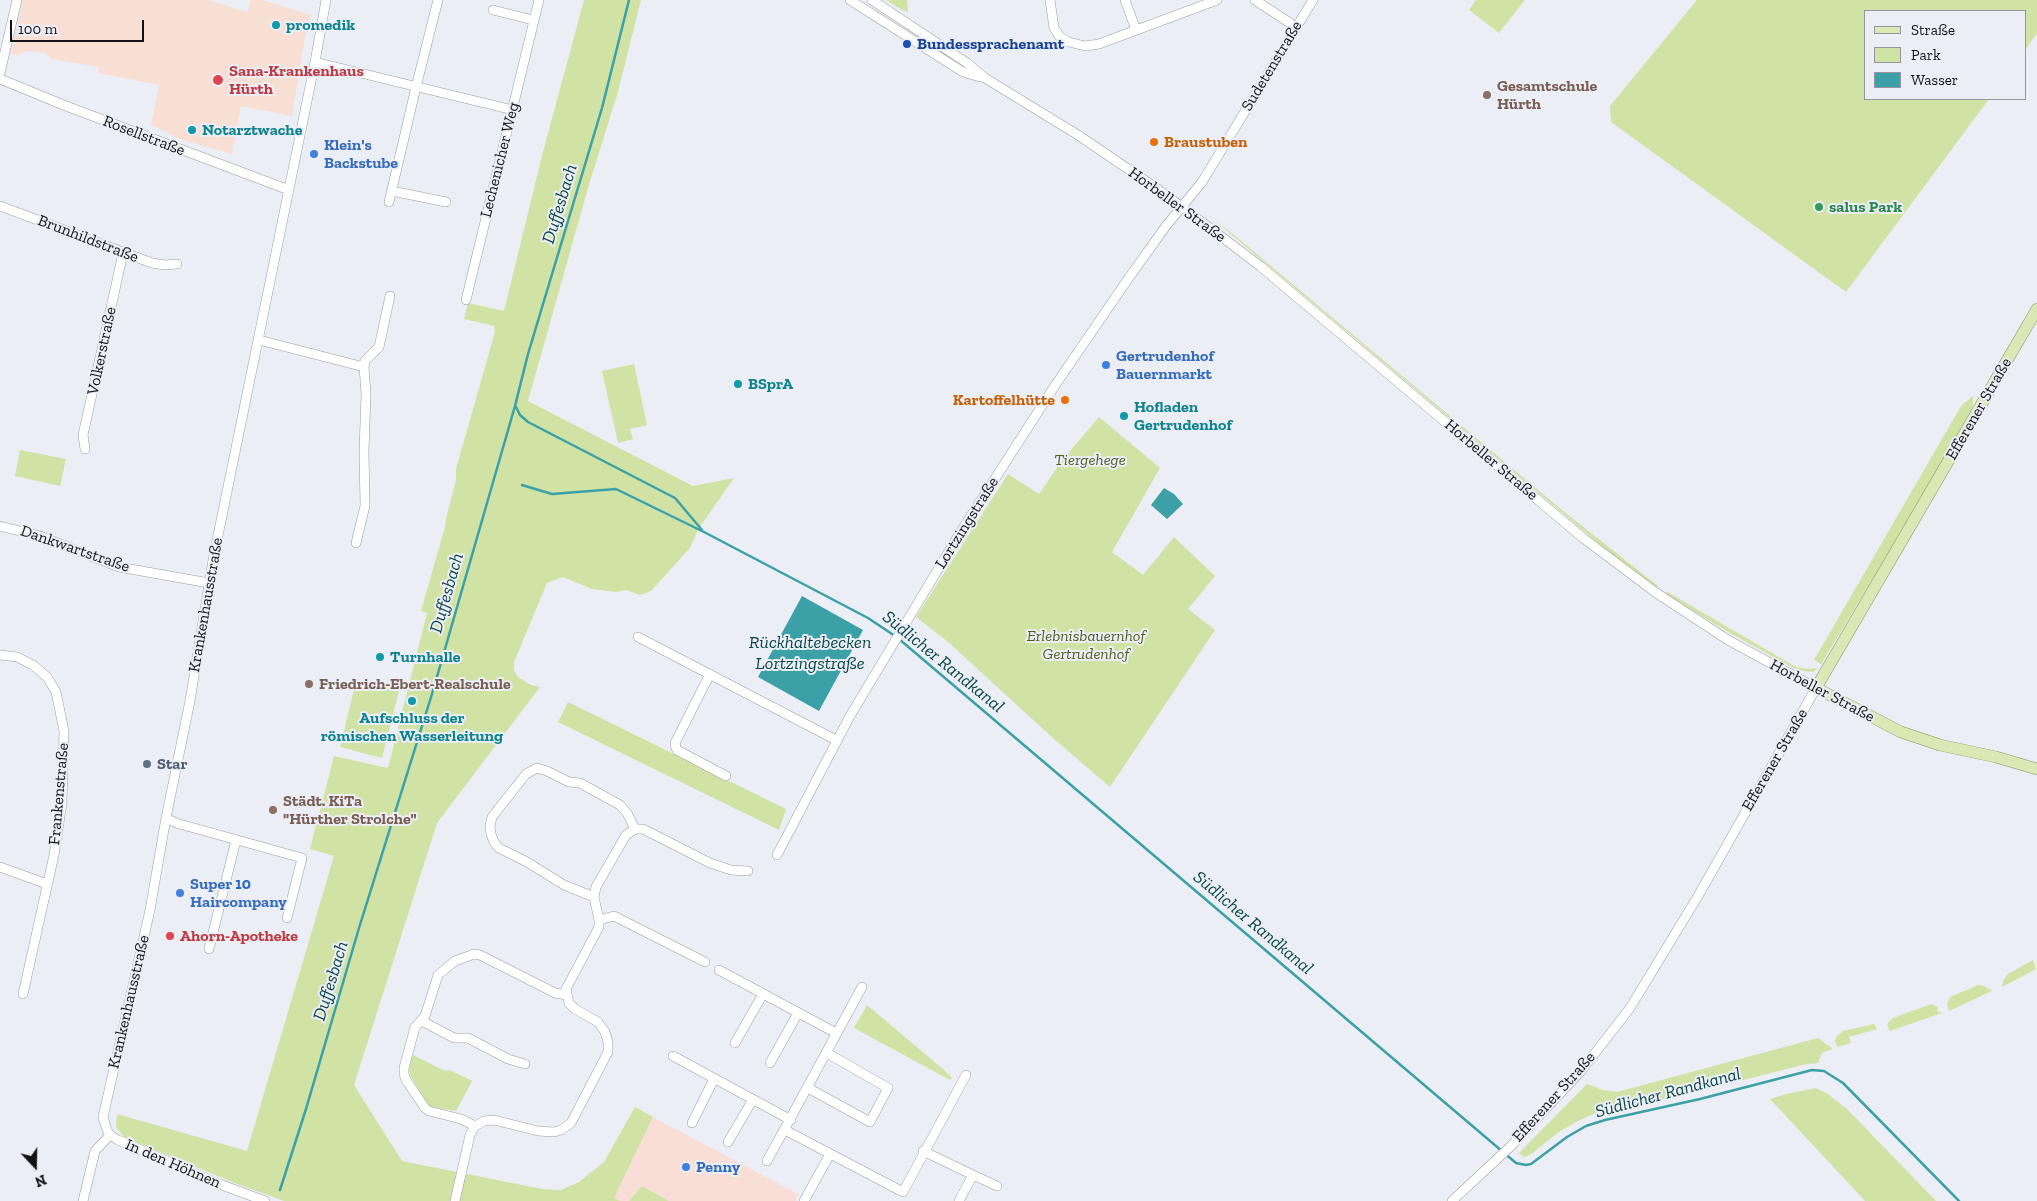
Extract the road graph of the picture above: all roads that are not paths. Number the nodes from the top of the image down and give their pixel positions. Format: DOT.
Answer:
graph roads {
  1 [pos="17,0"];
  2 [pos="326,0"];
  3 [pos="438,0"];
  4 [pos="539,0"];
  5 [pos="850,0"];
  6 [pos="872,0"];
  7 [pos="1050,0"];
  8 [pos="1125,0"];
  9 [pos="1217,0"];
  10 [pos="1254,0"];
  11 [pos="1313,0"];
  12 [pos="493,10"];
  13 [pos="533,20"];
  14 [pos="1296,27"];
  15 [pos="1136,30"];
  16 [pos="315,62"];
  17 [pos="0,73"];
  18 [pos="985,78"];
  19 [pos="0,79"];
  20 [pos="416,87"];
  21 [pos="513,110"];
  22 [pos="289,190"];
  23 [pos="392,191"];
  24 [pos="389,202"];
  25 [pos="446,202"];
  26 [pos="0,206"];
  27 [pos="1182,207"];
  28 [pos="123,253"];
  29 [pos="177,264"];
  30 [pos="390,296"];
  31 [pos="466,300"];
  32 [pos="2037,308"];
  33 [pos="259,340"];
  34 [pos="364,367"];
  35 [pos="85,449"];
  36 [pos="0,526"];
  37 [pos="356,543"];
  38 [pos="209,583"];
  39 [pos="638,637"];
  40 [pos="0,655"];
  41 [pos="710,674"];
  42 [pos="1816,688"];
  43 [pos="836,740"];
  44 [pos="2037,769"];
  45 [pos="726,776"];
  46 [pos="166,818"];
  47 [pos="635,829"];
  48 [pos="236,840"];
  49 [pos="778,855"];
  50 [pos="0,867"];
  51 [pos="748,872"];
  52 [pos="47,884"];
  53 [pos="594,897"];
  54 [pos="287,918"];
  55 [pos="599,920"];
  56 [pos="209,949"];
  57 [pos="705,962"];
  58 [pos="719,970"];
  59 [pos="862,987"];
  60 [pos="23,994"];
  61 [pos="567,994"];
  62 [pos="763,994"];
  63 [pos="798,1013"];
  64 [pos="422,1021"];
  65 [pos="836,1034"];
  66 [pos="735,1043"];
  67 [pos="827,1053"];
  68 [pos="673,1056"];
  69 [pos="770,1063"];
  70 [pos="525,1064"];
  71 [pos="966,1075"];
  72 [pos="714,1079"];
  73 [pos="808,1088"];
  74 [pos="752,1101"];
  75 [pos="790,1120"];
  76 [pos="692,1123"];
  77 [pos="475,1126"];
  78 [pos="784,1130"];
  79 [pos="110,1135"];
  80 [pos="728,1142"];
  81 [pos="923,1151"];
  82 [pos="830,1154"];
  83 [pos="767,1161"];
  84 [pos="973,1175"];
  85 [pos="996,1186"];
  86 [pos="83,1201"];
  87 [pos="265,1201"];
  88 [pos="455,1201"];
  89 [pos="804,1201"];
  90 [pos="960,1201"];
  91 [pos="1452,1201"];
  1 -- 17 [label="street"];
  2 -- 16 [label="street, Krankenhausstraße"];
  3 -- 20 [label="street"];
  4 -- 13 [label="street, Lechenicher Weg"];
  5 -- 18 [label="street, Horbeller Straße"];
  6 -- 18 [label="street, Horbeller Straße"];
  7 -- 15 [label="street"];
  8 -- 15 [label="street"];
  9 -- 15 [label="street"];
  10 -- 14 [label="street"];
  11 -- 14 [label="street, Sudetenstraße"];
  12 -- 13 [label="street"];
  13 -- 21 [label="street, Lechenicher Weg"];
  14 -- 27 [label="street, Sudetenstraße"];
  16 -- 20 [label="street"];
  16 -- 22 [label="street, Krankenhausstraße"];
  18 -- 27 [label="street, Horbeller Straße"];
  19 -- 22 [label="street, Rosellstraße"];
  20 -- 21 [label="street"];
  20 -- 23 [label="street"];
  21 -- 31 [label="street, Lechenicher Weg"];
  22 -- 33 [label="street, Krankenhausstraße"];
  23 -- 24 [label="street"];
  23 -- 25 [label="street"];
  26 -- 28 [label="street, Brunhildstraße"];
  27 -- 42 [label="street, Horbeller Straße"];
  27 -- 43 [label="street, Lortzingstraße"];
  28 -- 29 [label="street, Brunhildstraße"];
  28 -- 35 [label="street, Volkerstraße"];
  30 -- 34 [label="street"];
  32 -- 42 [label="main road, Efferener Straße"];
  33 -- 34 [label="street"];
  33 -- 38 [label="street, Krankenhausstraße"];
  34 -- 37 [label="street"];
  36 -- 38 [label="street, Dankwartstraße"];
  38 -- 46 [label="street, Krankenhausstraße"];
  39 -- 41 [label="street"];
  40 -- 52 [label="street, Frankenstraße"];
  41 -- 43 [label="street"];
  41 -- 45 [label="street"];
  42 -- 44 [label="main road, Horbeller Straße"];
  42 -- 91 [label="street, Efferener Straße"];
  43 -- 49 [label="street, Lortzingstraße"];
  46 -- 48 [label="street"];
  46 -- 79 [label="street, Krankenhausstraße"];
  47 -- 51 [label="street"];
  47 -- 53 [label="street"];
  47 -- 53 [label="street"];
  48 -- 54 [label="street"];
  48 -- 56 [label="street"];
  50 -- 52 [label="street"];
  52 -- 60 [label="street, Frankenstraße"];
  53 -- 55 [label="street"];
  55 -- 57 [label="street"];
  55 -- 61 [label="street"];
  58 -- 62 [label="street"];
  59 -- 65 [label="street"];
  61 -- 64 [label="street"];
  61 -- 77 [label="street"];
  62 -- 63 [label="street"];
  62 -- 66 [label="street"];
  63 -- 65 [label="street"];
  63 -- 69 [label="street"];
  64 -- 70 [label="street"];
  64 -- 77 [label="street"];
  65 -- 67 [label="street"];
  67 -- 73 [label="street"];
  67 -- 73 [label="street"];
  68 -- 72 [label="street"];
  71 -- 81 [label="street"];
  72 -- 74 [label="street"];
  72 -- 76 [label="street"];
  73 -- 75 [label="street"];
  74 -- 75 [label="street"];
  74 -- 80 [label="street"];
  75 -- 78 [label="street"];
  77 -- 88 [label="street"];
  78 -- 82 [label="street"];
  78 -- 83 [label="street"];
  79 -- 86 [label="street"];
  79 -- 87 [label="street, In den Höhnen"];
  81 -- 82 [label="street"];
  81 -- 84 [label="street"];
  82 -- 89 [label="street"];
  84 -- 85 [label="street"];
  84 -- 90 [label="street"];
}
